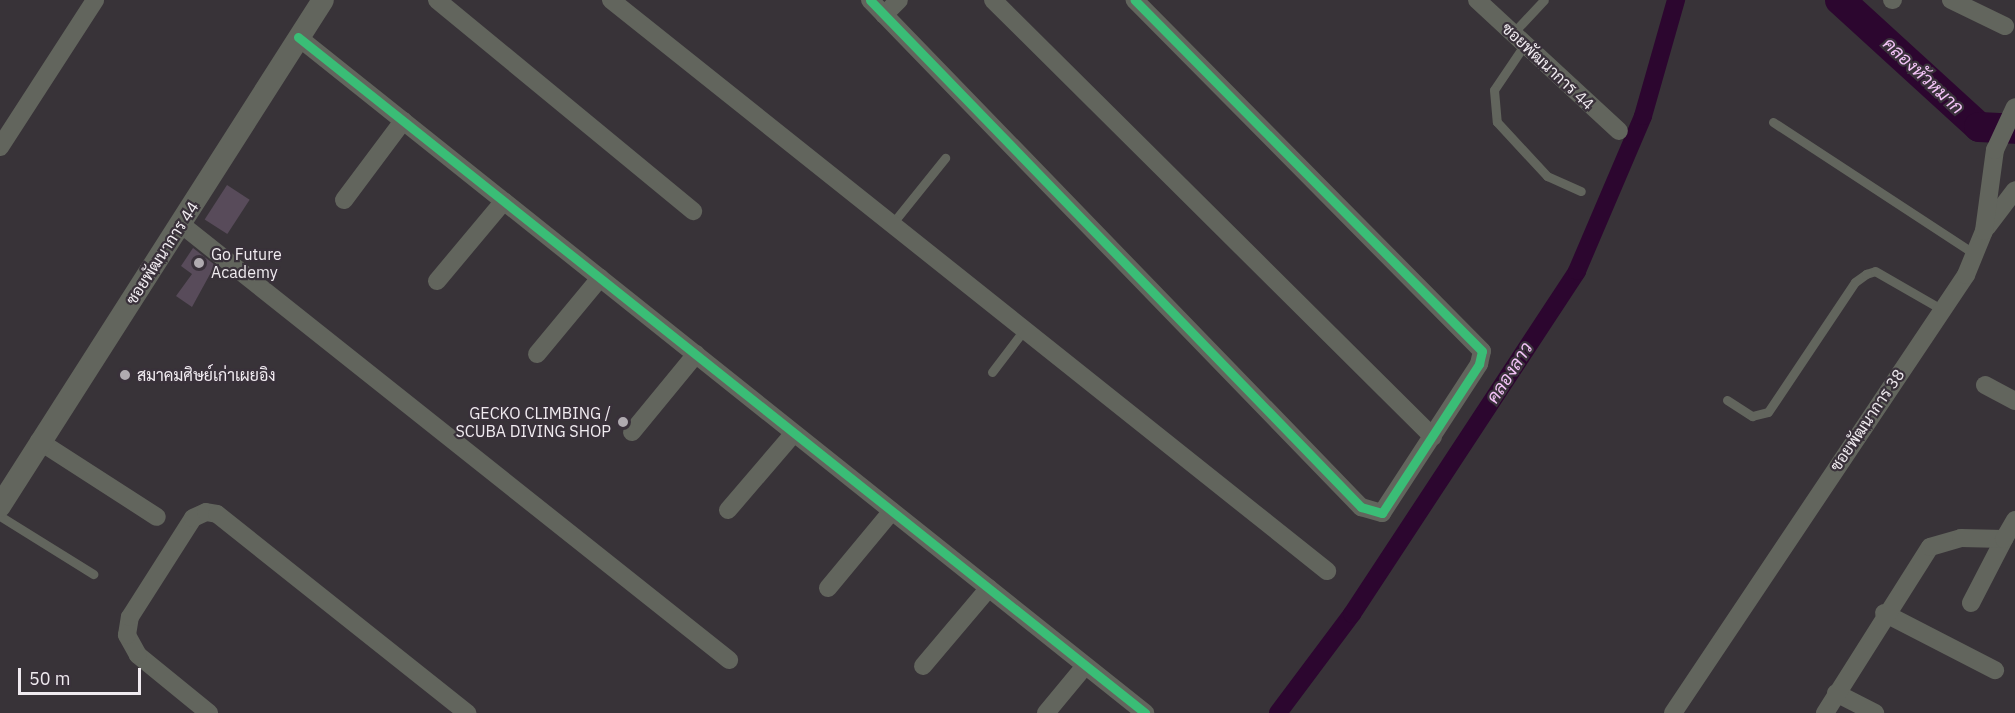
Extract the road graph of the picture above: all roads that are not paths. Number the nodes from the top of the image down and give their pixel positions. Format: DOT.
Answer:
graph roads {
  1 [pos="95,0"];
  2 [pos="323,0"];
  3 [pos="437,0"];
  4 [pos="610,0"];
  5 [pos="870,0"];
  6 [pos="899,0"];
  7 [pos="993,0"];
  8 [pos="1135,0"];
  9 [pos="1478,0"];
  10 [pos="1544,0"];
  11 [pos="1951,0"];
  12 [pos="884,15"];
  13 [pos="2005,26"];
  14 [pos="298,37"];
  15 [pos="1519,38"];
  16 [pos="2015,107"];
  17 [pos="403,121"];
  18 [pos="1773,122"];
  19 [pos="1619,131"];
  20 [pos="0,147"];
  21 [pos="945,158"];
  22 [pos="2015,190"];
  23 [pos="1581,191"];
  24 [pos="344,200"];
  25 [pos="504,201"];
  26 [pos="693,211"];
  27 [pos="892,224"];
  28 [pos="182,225"];
  29 [pos="1984,231"];
  30 [pos="1975,254"];
  31 [pos="600,278"];
  32 [pos="437,281"];
  33 [pos="1941,309"];
  34 [pos="1024,330"];
  35 [pos="537,354"];
  36 [pos="696,354"];
  37 [pos="992,372"];
  38 [pos="1985,385"];
  39 [pos="1727,400"];
  40 [pos="2015,401"];
  41 [pos="632,432"];
  42 [pos="794,433"];
  43 [pos="1433,437"];
  44 [pos="39,441"];
  45 [pos="0,506"];
  46 [pos="728,510"];
  47 [pos="892,511"];
  48 [pos="0,516"];
  49 [pos="157,517"];
  50 [pos="2015,520"];
  51 [pos="2004,539"];
  52 [pos="1327,571"];
  53 [pos="93,574"];
  54 [pos="828,588"];
  55 [pos="989,588"];
  56 [pos="1971,603"];
  57 [pos="1884,613"];
  58 [pos="729,660"];
  59 [pos="923,666"];
  60 [pos="1085,666"];
  61 [pos="1995,670"];
  62 [pos="1836,693"];
  63 [pos="208,713"];
  64 [pos="467,713"];
  65 [pos="1046,713"];
  66 [pos="1145,713"];
  67 [pos="1672,713"];
  68 [pos="1825,713"];
  69 [pos="1875,713"];
  1 -- 20 [label="street"];
  2 -- 14 [label="street, ซอยพัฒนาการ 44"];
  3 -- 26 [label="street"];
  4 -- 27 [label="street"];
  5 -- 12 [label="street"];
  6 -- 12 [label="street"];
  7 -- 43 [label="street"];
  8 -- 43 [label="street"];
  9 -- 15 [label="street, ซอยพัฒนาการ 44"];
  10 -- 15 [label="lane"];
  11 -- 13 [label="street"];
  12 -- 43 [label="street"];
  14 -- 17 [label="street"];
  14 -- 28 [label="street, ซอยพัฒนาการ 44"];
  15 -- 19 [label="street, ซอยพัฒนาการ 44"];
  15 -- 23 [label="lane"];
  16 -- 29 [label="street, ซอยพัฒนาการ 38"];
  17 -- 24 [label="street"];
  17 -- 25 [label="street"];
  18 -- 30 [label="lane"];
  21 -- 27 [label="lane"];
  22 -- 29 [label="street"];
  25 -- 31 [label="street"];
  25 -- 32 [label="street"];
  27 -- 34 [label="street"];
  28 -- 44 [label="street, ซอยพัฒนาการ 44"];
  28 -- 58 [label="street"];
  29 -- 30 [label="street, ซอยพัฒนาการ 38"];
  30 -- 33 [label="street, ซอยพัฒนาการ 38"];
  31 -- 35 [label="street"];
  31 -- 36 [label="street"];
  33 -- 39 [label="lane"];
  33 -- 67 [label="street, ซอยพัฒนาการ 38"];
  34 -- 37 [label="lane"];
  34 -- 52 [label="street"];
  36 -- 41 [label="street"];
  36 -- 42 [label="street"];
  38 -- 40 [label="street"];
  42 -- 46 [label="street"];
  42 -- 47 [label="street"];
  44 -- 45 [label="street, ซอยพัฒนาการ 44"];
  44 -- 49 [label="street"];
  47 -- 54 [label="street"];
  47 -- 55 [label="street"];
  48 -- 53 [label="lane"];
  50 -- 51 [label="street"];
  51 -- 56 [label="street"];
  51 -- 57 [label="street"];
  55 -- 59 [label="street"];
  55 -- 60 [label="street"];
  57 -- 61 [label="street"];
  57 -- 62 [label="street"];
  60 -- 65 [label="street"];
  60 -- 66 [label="street"];
  62 -- 68 [label="street"];
  62 -- 69 [label="street"];
  63 -- 64 [label="street"];
}
